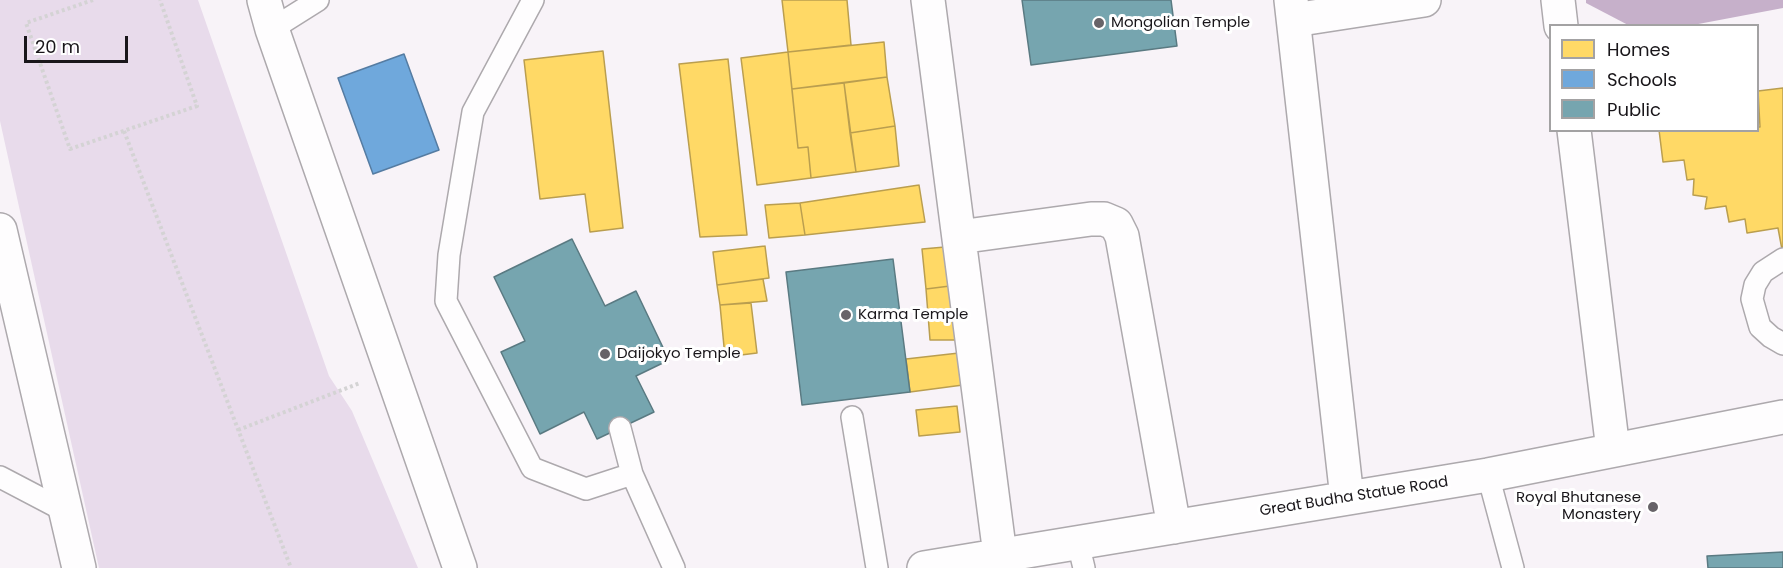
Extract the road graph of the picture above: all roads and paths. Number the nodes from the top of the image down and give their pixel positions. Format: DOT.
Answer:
graph roads {
  1 [pos="93,0"];
  2 [pos="160,0"];
  3 [pos="318,0"];
  4 [pos="533,0"];
  5 [pos="928,0"];
  6 [pos="1424,0"];
  7 [pos="1558,0"];
  8 [pos="1292,10"];
  9 [pos="268,14"];
  10 [pos="1561,24"];
  11 [pos="124,131"];
  12 [pos="1574,132"];
  13 [pos="0,230"];
  14 [pos="959,237"];
  15 [pos="1783,260"];
  16 [pos="1783,344"];
  17 [pos="392,371"];
  18 [pos="852,417"];
  19 [pos="1783,417"];
  20 [pos="620,428"];
  21 [pos="238,430"];
  22 [pos="1613,450"];
  23 [pos="632,474"];
  24 [pos="1488,475"];
  25 [pos="0,477"];
  26 [pos="1347,498"];
  27 [pos="65,512"];
  28 [pos="1174,527"];
  29 [pos="999,555"];
  30 [pos="1081,556"];
  31 [pos="79,568"];
  32 [pos="291,568"];
  33 [pos="460,568"];
  34 [pos="674,568"];
  35 [pos="878,568"];
  36 [pos="924,568"];
  37 [pos="1513,568"];
  1 -- 11 [label="path"];
  2 -- 11 [label="path"];
  3 -- 9 [label="lane"];
  4 -- 23 [label="lane"];
  5 -- 14 [label="street"];
  6 -- 8 [label="street"];
  7 -- 10 [label="street"];
  8 -- 26 [label="street"];
  9 -- 17 [label="street"];
  11 -- 21 [label="path"];
  12 -- 22 [label="street"];
  13 -- 27 [label="street"];
  14 -- 28 [label="street"];
  14 -- 29 [label="street"];
  15 -- 16 [label="lane"];
  17 -- 21 [label="path"];
  17 -- 33 [label="street"];
  18 -- 35 [label="lane"];
  19 -- 22 [label="street, Great Budha Statue Road"];
  20 -- 23 [label="lane"];
  21 -- 32 [label="path"];
  22 -- 24 [label="street, Great Budha Statue Road"];
  23 -- 34 [label="lane"];
  24 -- 26 [label="street, Great Budha Statue Road"];
  24 -- 37 [label="lane"];
  25 -- 27 [label="lane"];
  26 -- 28 [label="street, Great Budha Statue Road"];
  27 -- 31 [label="street"];
  28 -- 30 [label="street, Great Budha Statue Road"];
  29 -- 30 [label="street, Great Budha Statue Road"];
  29 -- 36 [label="street, Great Budha Statue Road"];
}
